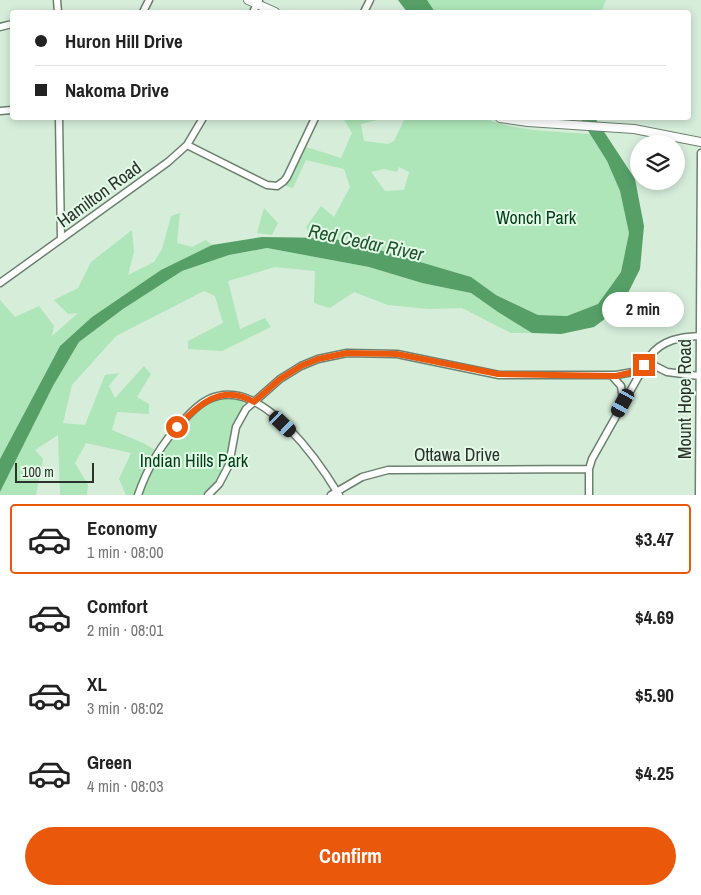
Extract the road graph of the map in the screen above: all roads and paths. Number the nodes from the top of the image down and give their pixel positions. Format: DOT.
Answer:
graph roads {
  1 [pos="248,0"];
  2 [pos="258,2"];
  3 [pos="272,10"];
  4 [pos="59,120"];
  5 [pos="202,120"];
  6 [pos="313,120"];
  7 [pos="514,120"];
  8 [pos="701,142"];
  9 [pos="187,145"];
  10 [pos="701,153"];
  11 [pos="61,239"];
  12 [pos="0,283"];
  13 [pos="699,336"];
  14 [pos="647,362"];
  15 [pos="612,376"];
  16 [pos="699,376"];
  17 [pos="254,402"];
  18 [pos="623,403"];
  19 [pos="588,470"];
  20 [pos="589,491"];
  21 [pos="335,494"];
  22 [pos="138,495"];
  23 [pos="208,495"];
  24 [pos="595,495"];
  25 [pos="699,495"];
  1 -- 2 [label="main road"];
  2 -- 3 [label="main road"];
  4 -- 11 [label="street"];
  5 -- 9 [label="street, Hamilton Road"];
  6 -- 9 [label="street"];
  7 -- 8 [label="main road"];
  9 -- 11 [label="street, Hamilton Road"];
  10 -- 13 [label="street, Mount Hope Road"];
  11 -- 12 [label="street, Hamilton Road"];
  13 -- 14 [label="street"];
  13 -- 16 [label="street, Mount Hope Road"];
  14 -- 15 [label="street"];
  14 -- 16 [label="street"];
  14 -- 18 [label="street"];
  15 -- 17 [label="street"];
  15 -- 18 [label="street"];
  16 -- 25 [label="street, Mount Hope Road"];
  17 -- 21 [label="street"];
  17 -- 22 [label="street"];
  17 -- 23 [label="street"];
  18 -- 19 [label="street"];
  19 -- 20 [label="street"];
  19 -- 21 [label="street, Ottawa Drive"];
  20 -- 24 [label="street"];
}
